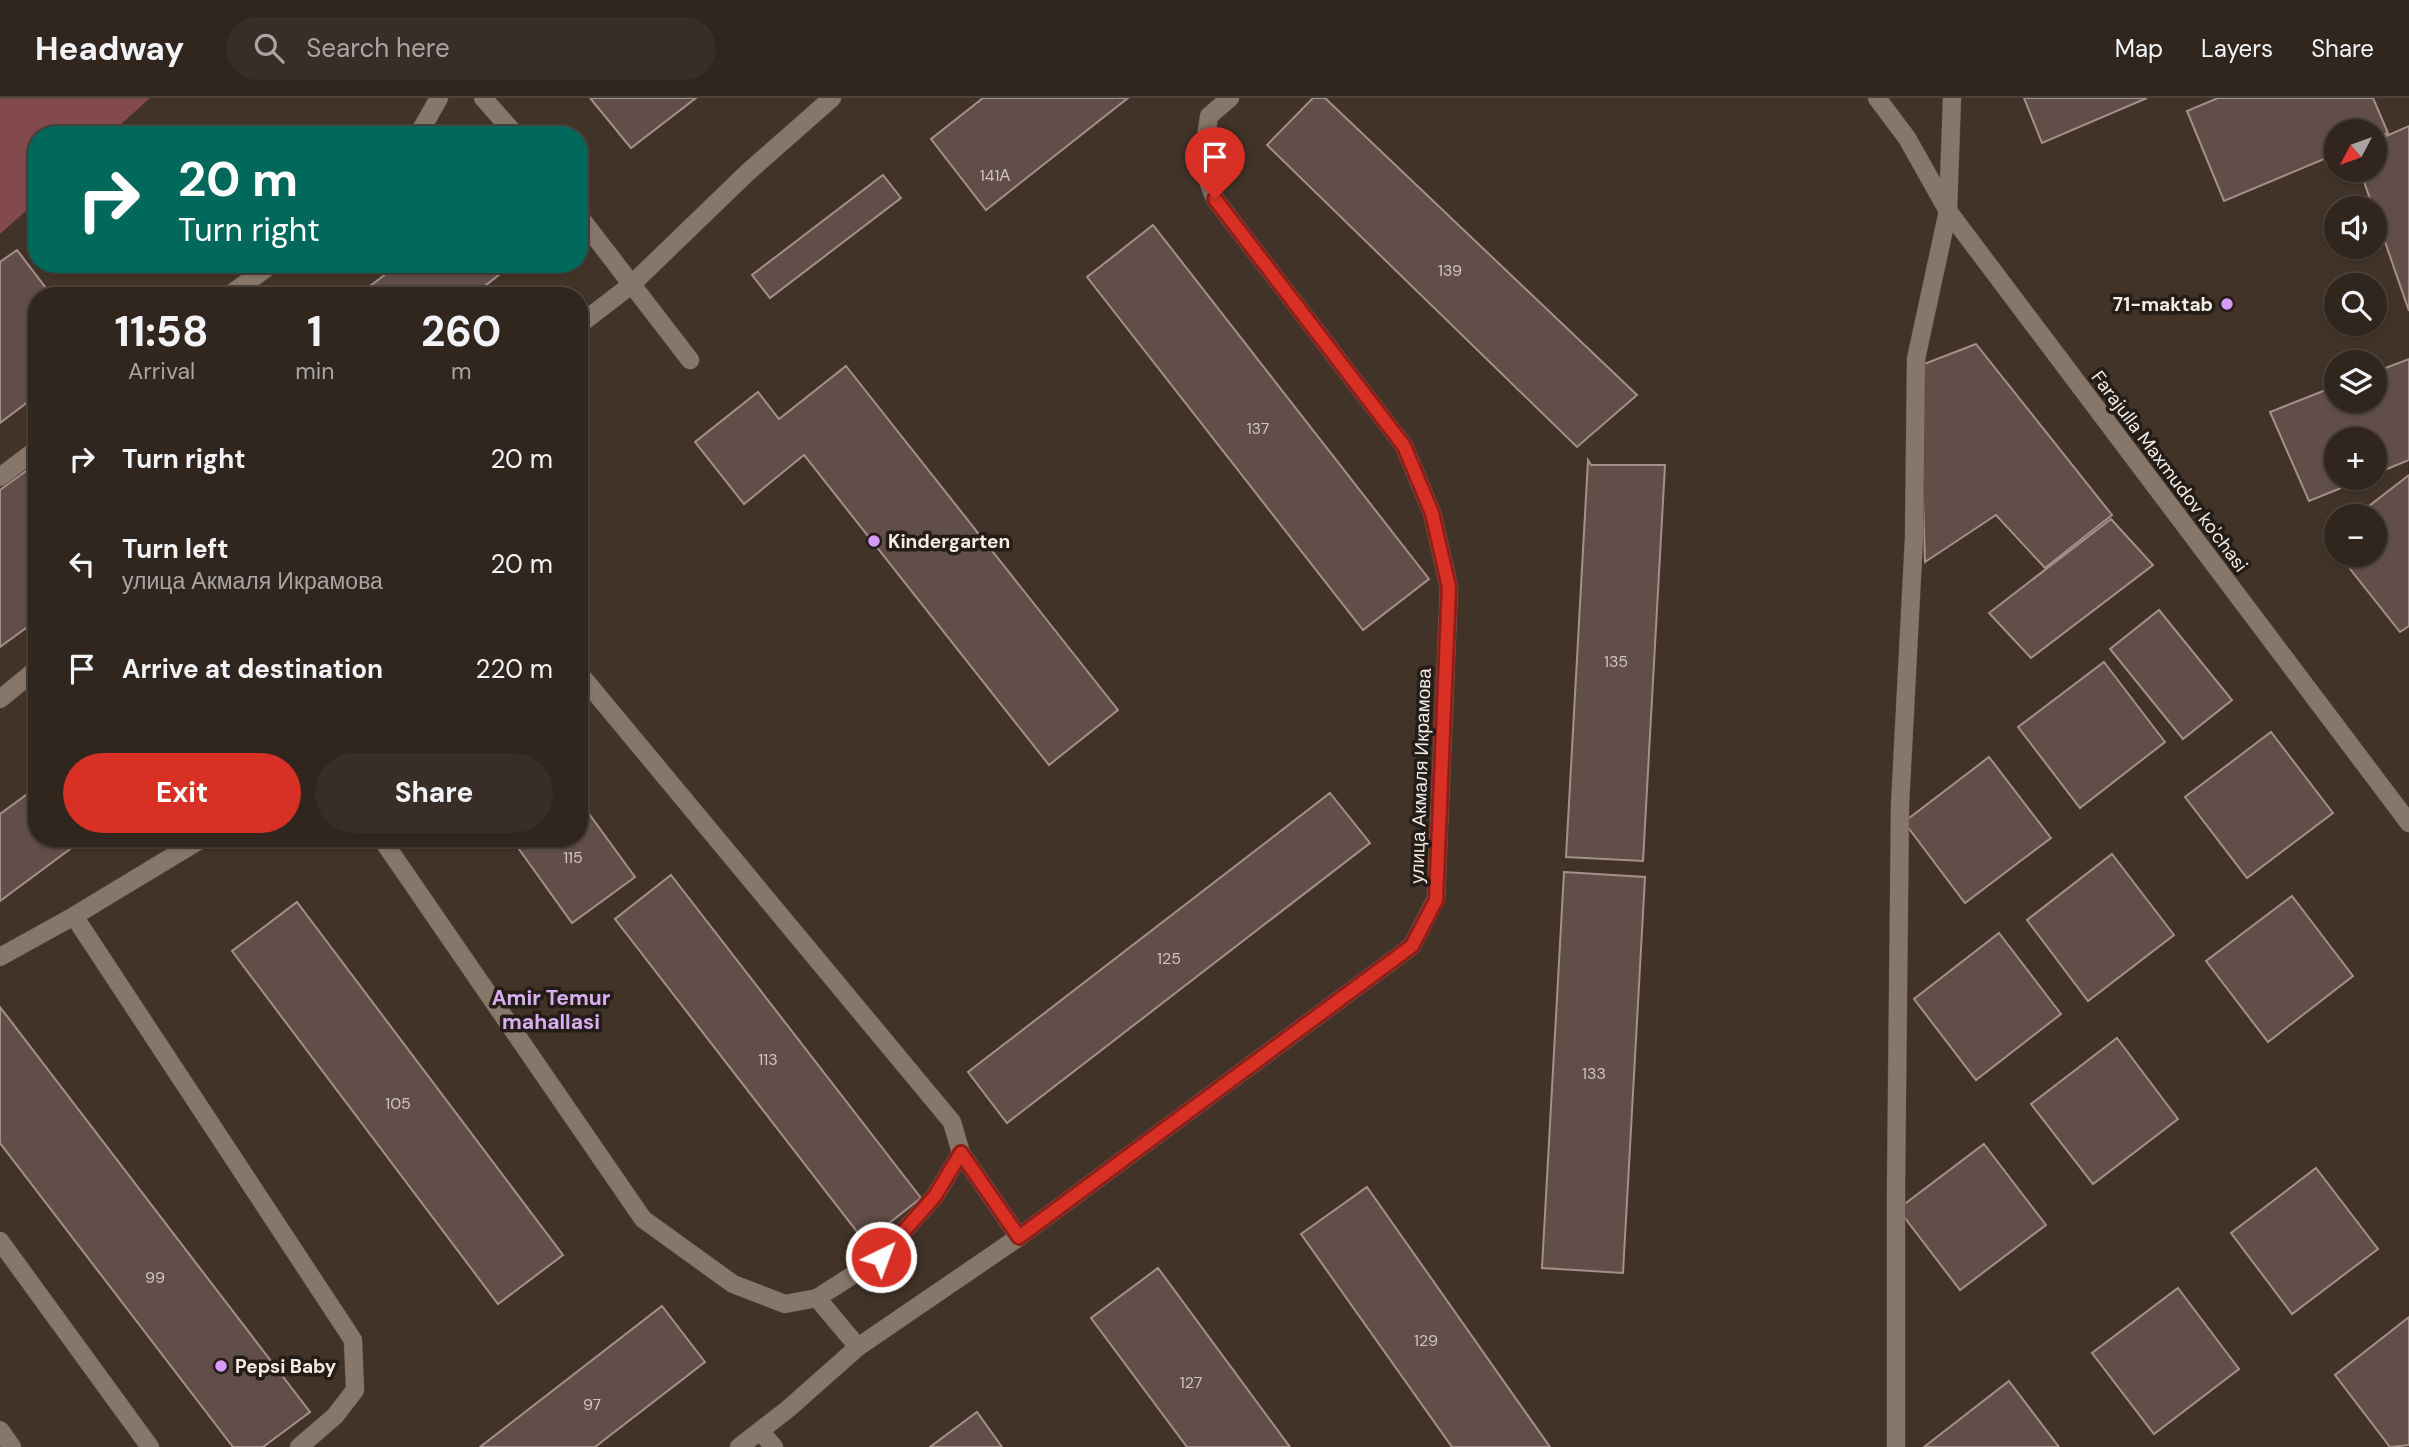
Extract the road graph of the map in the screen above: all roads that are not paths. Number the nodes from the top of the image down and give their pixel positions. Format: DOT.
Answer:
graph roads {
  1 [pos="439,98"];
  2 [pos="482,98"];
  3 [pos="832,98"];
  4 [pos="1230,98"];
  5 [pos="1877,98"];
  6 [pos="1952,98"];
  7 [pos="423,126"];
  8 [pos="508,126"];
  9 [pos="1948,211"];
  10 [pos="588,227"];
  11 [pos="260,273"];
  12 [pos="631,285"];
  13 [pos="240,287"];
  14 [pos="588,318"];
  15 [pos="690,360"];
  16 [pos="28,456"];
  17 [pos="0,477"];
  18 [pos="28,676"];
  19 [pos="588,684"];
  20 [pos="0,699"];
  21 [pos="2409,823"];
  22 [pos="188,847"];
  23 [pos="387,847"];
  24 [pos="74,916"];
  25 [pos="0,957"];
  26 [pos="961,1153"];
  27 [pos="1019,1237"];
  28 [pos="0,1241"];
  29 [pos="817,1298"];
  30 [pos="858,1347"];
  31 [pos="0,1430"];
  32 [pos="760,1431"];
  33 [pos="12,1447"];
  34 [pos="150,1447"];
  35 [pos="299,1447"];
  36 [pos="739,1447"];
  37 [pos="774,1447"];
  38 [pos="1896,1447"];
  1 -- 7 [label="street"];
  2 -- 8 [label="street"];
  3 -- 12 [label="street"];
  4 -- 27 [label="street, улица Акмаля Икрамова"];
  5 -- 9 [label="street, Farajulla Maxmudov ko'chasi"];
  6 -- 9 [label="street"];
  9 -- 21 [label="street, Farajulla Maxmudov ko'chasi"];
  9 -- 38 [label="street"];
  10 -- 12 [label="street"];
  11 -- 13 [label="street"];
  12 -- 14 [label="street"];
  12 -- 15 [label="street"];
  16 -- 17 [label="street"];
  18 -- 20 [label="street"];
  19 -- 26 [label="street"];
  22 -- 24 [label="street"];
  23 -- 29 [label="street"];
  24 -- 25 [label="street"];
  24 -- 35 [label="street"];
  26 -- 27 [label="street"];
  26 -- 29 [label="street"];
  27 -- 30 [label="street, улица Акмаля Икрамова"];
  28 -- 34 [label="street"];
  29 -- 30 [label="street"];
  30 -- 32 [label="street, улица Акмаля Икрамова"];
  31 -- 33 [label="street"];
  32 -- 36 [label="street, улица Акмаля Икрамова"];
  32 -- 37 [label="street"];
}
